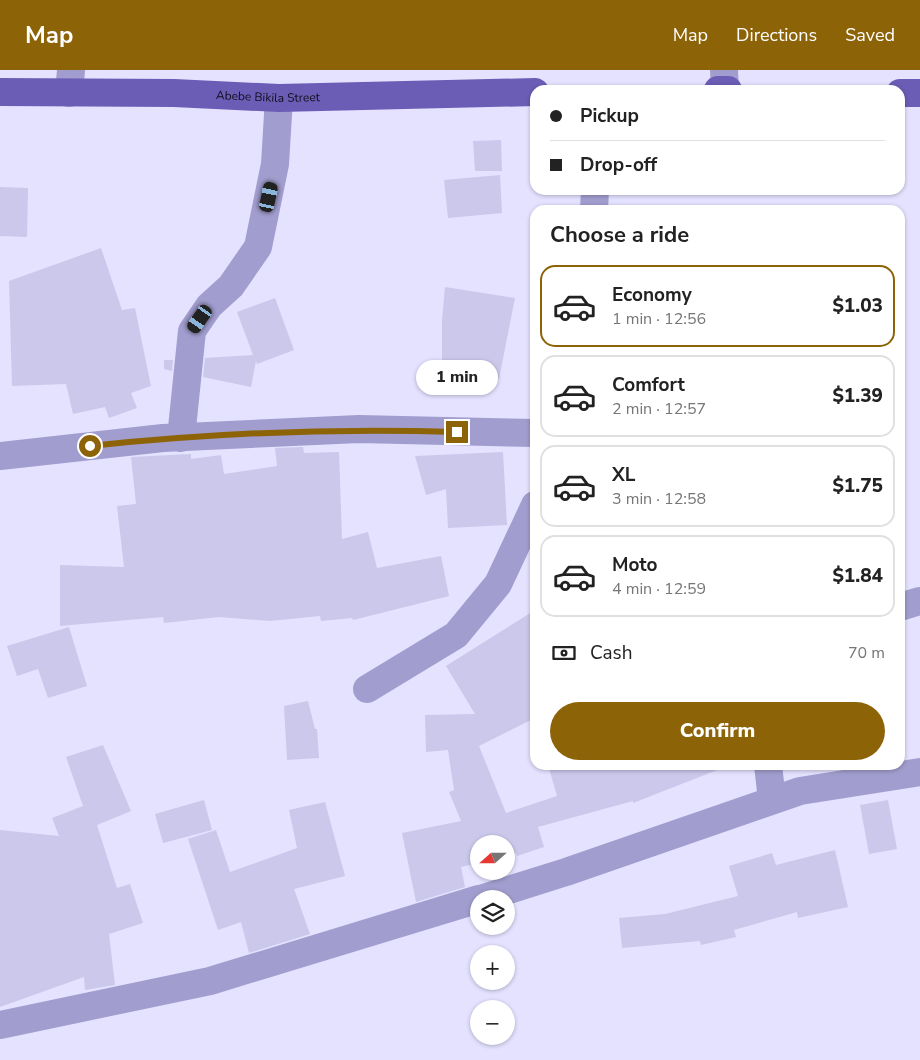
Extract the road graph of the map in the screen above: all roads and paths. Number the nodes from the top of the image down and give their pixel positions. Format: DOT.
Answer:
graph roads {
  1 [pos="724,70"];
  2 [pos="70,81"];
  3 [pos="726,85"];
  4 [pos="0,92"];
  5 [pos="530,92"];
  6 [pos="905,93"];
  7 [pos="920,94"];
  8 [pos="280,98"];
  9 [pos="530,433"];
  10 [pos="182,438"];
  11 [pos="0,456"];
  12 [pos="530,516"];
  13 [pos="920,601"];
  14 [pos="905,606"];
  15 [pos="367,689"];
  16 [pos="769,770"];
  17 [pos="920,772"];
  18 [pos="772,800"];
  19 [pos="509,890"];
  20 [pos="470,902"];
  21 [pos="0,1025"];
  1 -- 3 [label="street"];
  2 -- 4 [label="main road, Abebe Bikila Street"];
  2 -- 8 [label="main road, Abebe Bikila Street"];
  5 -- 8 [label="main road, Abebe Bikila Street"];
  6 -- 7 [label="main road"];
  8 -- 10 [label="street"];
  9 -- 10 [label="street"];
  10 -- 11 [label="street"];
  12 -- 15 [label="street"];
  13 -- 14 [label="street"];
  16 -- 18 [label="street"];
  17 -- 18 [label="street"];
  18 -- 19 [label="street"];
  20 -- 21 [label="street"];
}
